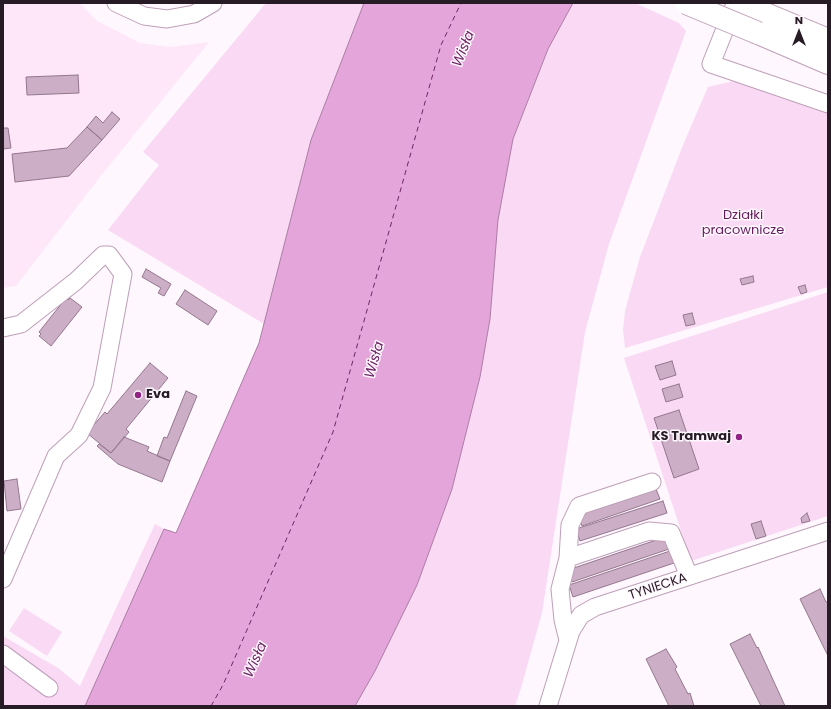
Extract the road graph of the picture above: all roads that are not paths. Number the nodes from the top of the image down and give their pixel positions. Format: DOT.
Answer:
graph roads {
  1 [pos="116,3"];
  2 [pos="213,3"];
  3 [pos="686,3"];
  4 [pos="735,3"];
  5 [pos="739,3"];
  6 [pos="762,24"];
  7 [pos="828,40"];
  8 [pos="828,63"];
  9 [pos="828,104"];
  10 [pos="3,328"];
  11 [pos="652,482"];
  12 [pos="828,530"];
  13 [pos="568,558"];
  14 [pos="689,576"];
  15 [pos="3,579"];
  16 [pos="568,640"];
  17 [pos="3,654"];
  18 [pos="49,688"];
  19 [pos="548,706"];
  1 -- 2 [label="street"];
  3 -- 6 [label="main road, bridge"];
  4 -- 9 [label="street"];
  5 -- 6 [label="main road"];
  6 -- 7 [label="main road"];
  6 -- 8 [label="main road"];
  10 -- 15 [label="street"];
  11 -- 13 [label="street"];
  12 -- 14 [label="street, TYNIECKA"];
  13 -- 14 [label="street"];
  13 -- 16 [label="street"];
  14 -- 16 [label="street, TYNIECKA"];
  16 -- 19 [label="street, TYNIECKA"];
  17 -- 18 [label="street"];
}
